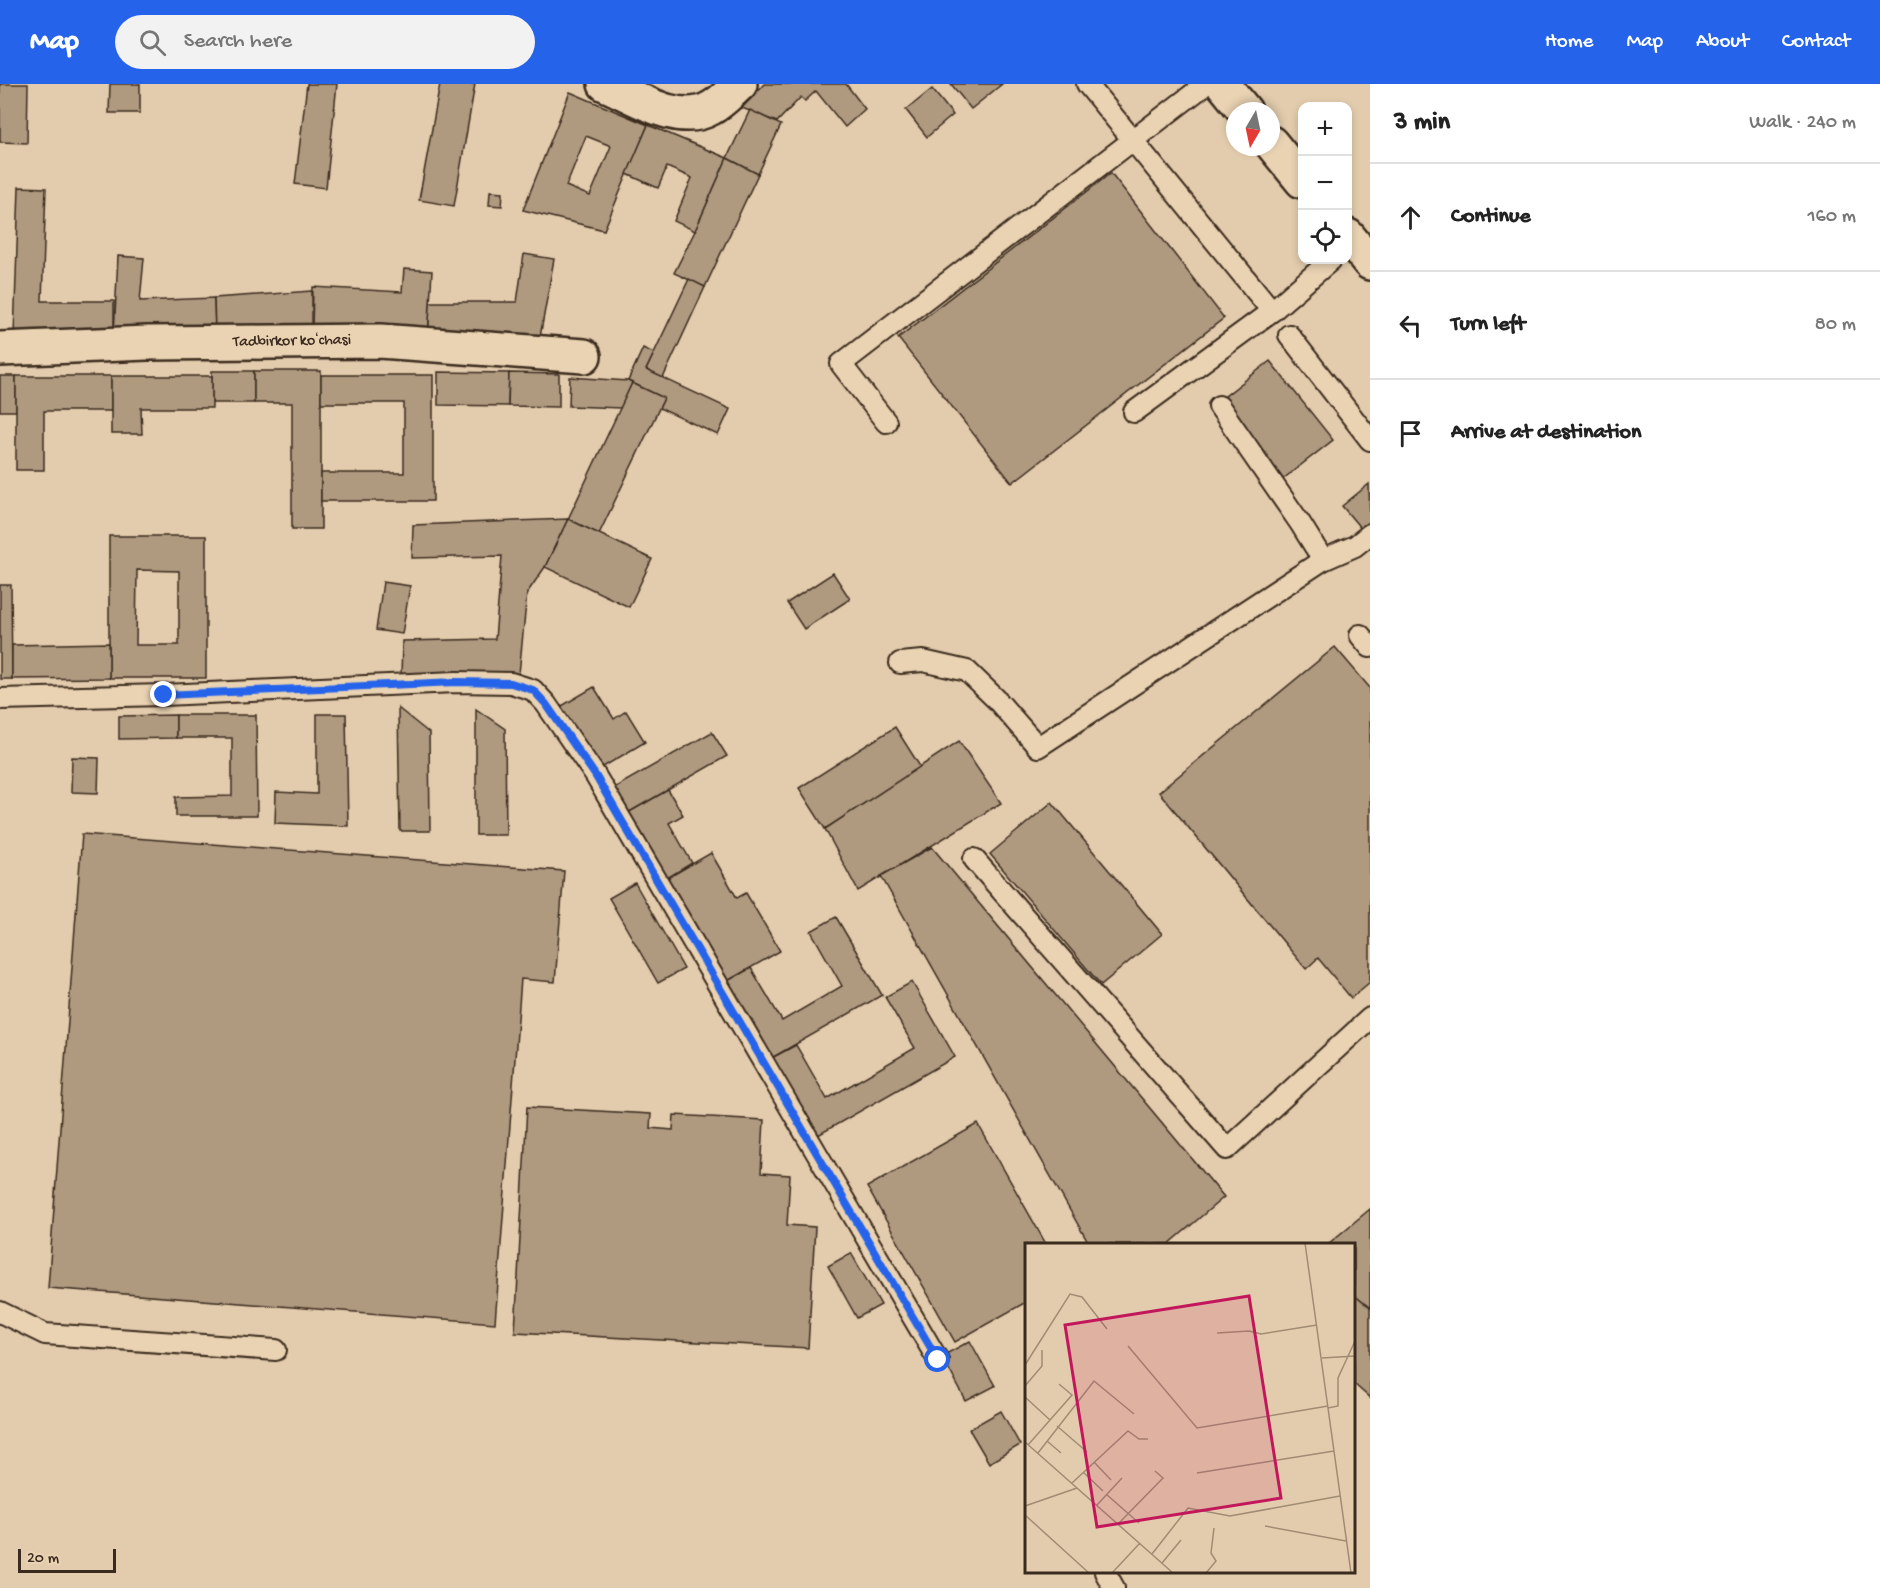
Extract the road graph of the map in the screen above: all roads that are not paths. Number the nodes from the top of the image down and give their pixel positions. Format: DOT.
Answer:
graph roads {
  1 [pos="605,84"];
  2 [pos="740,84"];
  3 [pos="1087,84"];
  4 [pos="1206,84"];
  5 [pos="1223,84"];
  6 [pos="1238,102"];
  7 [pos="1132,141"];
  8 [pos="1280,154"];
  9 [pos="1298,176"];
  10 [pos="1331,264"];
  11 [pos="1272,311"];
  12 [pos="1289,335"];
  13 [pos="0,349"];
  14 [pos="584,356"];
  15 [pos="1219,406"];
  16 [pos="1134,412"];
  17 [pos="885,422"];
  18 [pos="1370,440"];
  19 [pos="1370,534"];
  20 [pos="1323,560"];
  21 [pos="900,663"];
  22 [pos="0,699"];
  23 [pos="974,859"];
  24 [pos="1370,1018"];
  25 [pos="0,1312"];
  26 [pos="276,1350"];
  27 [pos="938,1360"];
  28 [pos="1106,1573"];
  29 [pos="1114,1588"];
  1 -- 2 [label="street"];
  3 -- 7 [label="lane"];
  4 -- 7 [label="lane"];
  5 -- 6 [label="street"];
  7 -- 11 [label="lane"];
  7 -- 17 [label="lane"];
  8 -- 9 [label="street"];
  10 -- 11 [label="lane"];
  11 -- 16 [label="lane"];
  12 -- 18 [label="lane"];
  13 -- 14 [label="street, Tadbirkor koʻchasi"];
  15 -- 20 [label="lane"];
  19 -- 20 [label="lane"];
  20 -- 21 [label="lane"];
  22 -- 27 [label="lane"];
  23 -- 24 [label="lane"];
  25 -- 26 [label="lane"];
  28 -- 29 [label="lane"];
}
